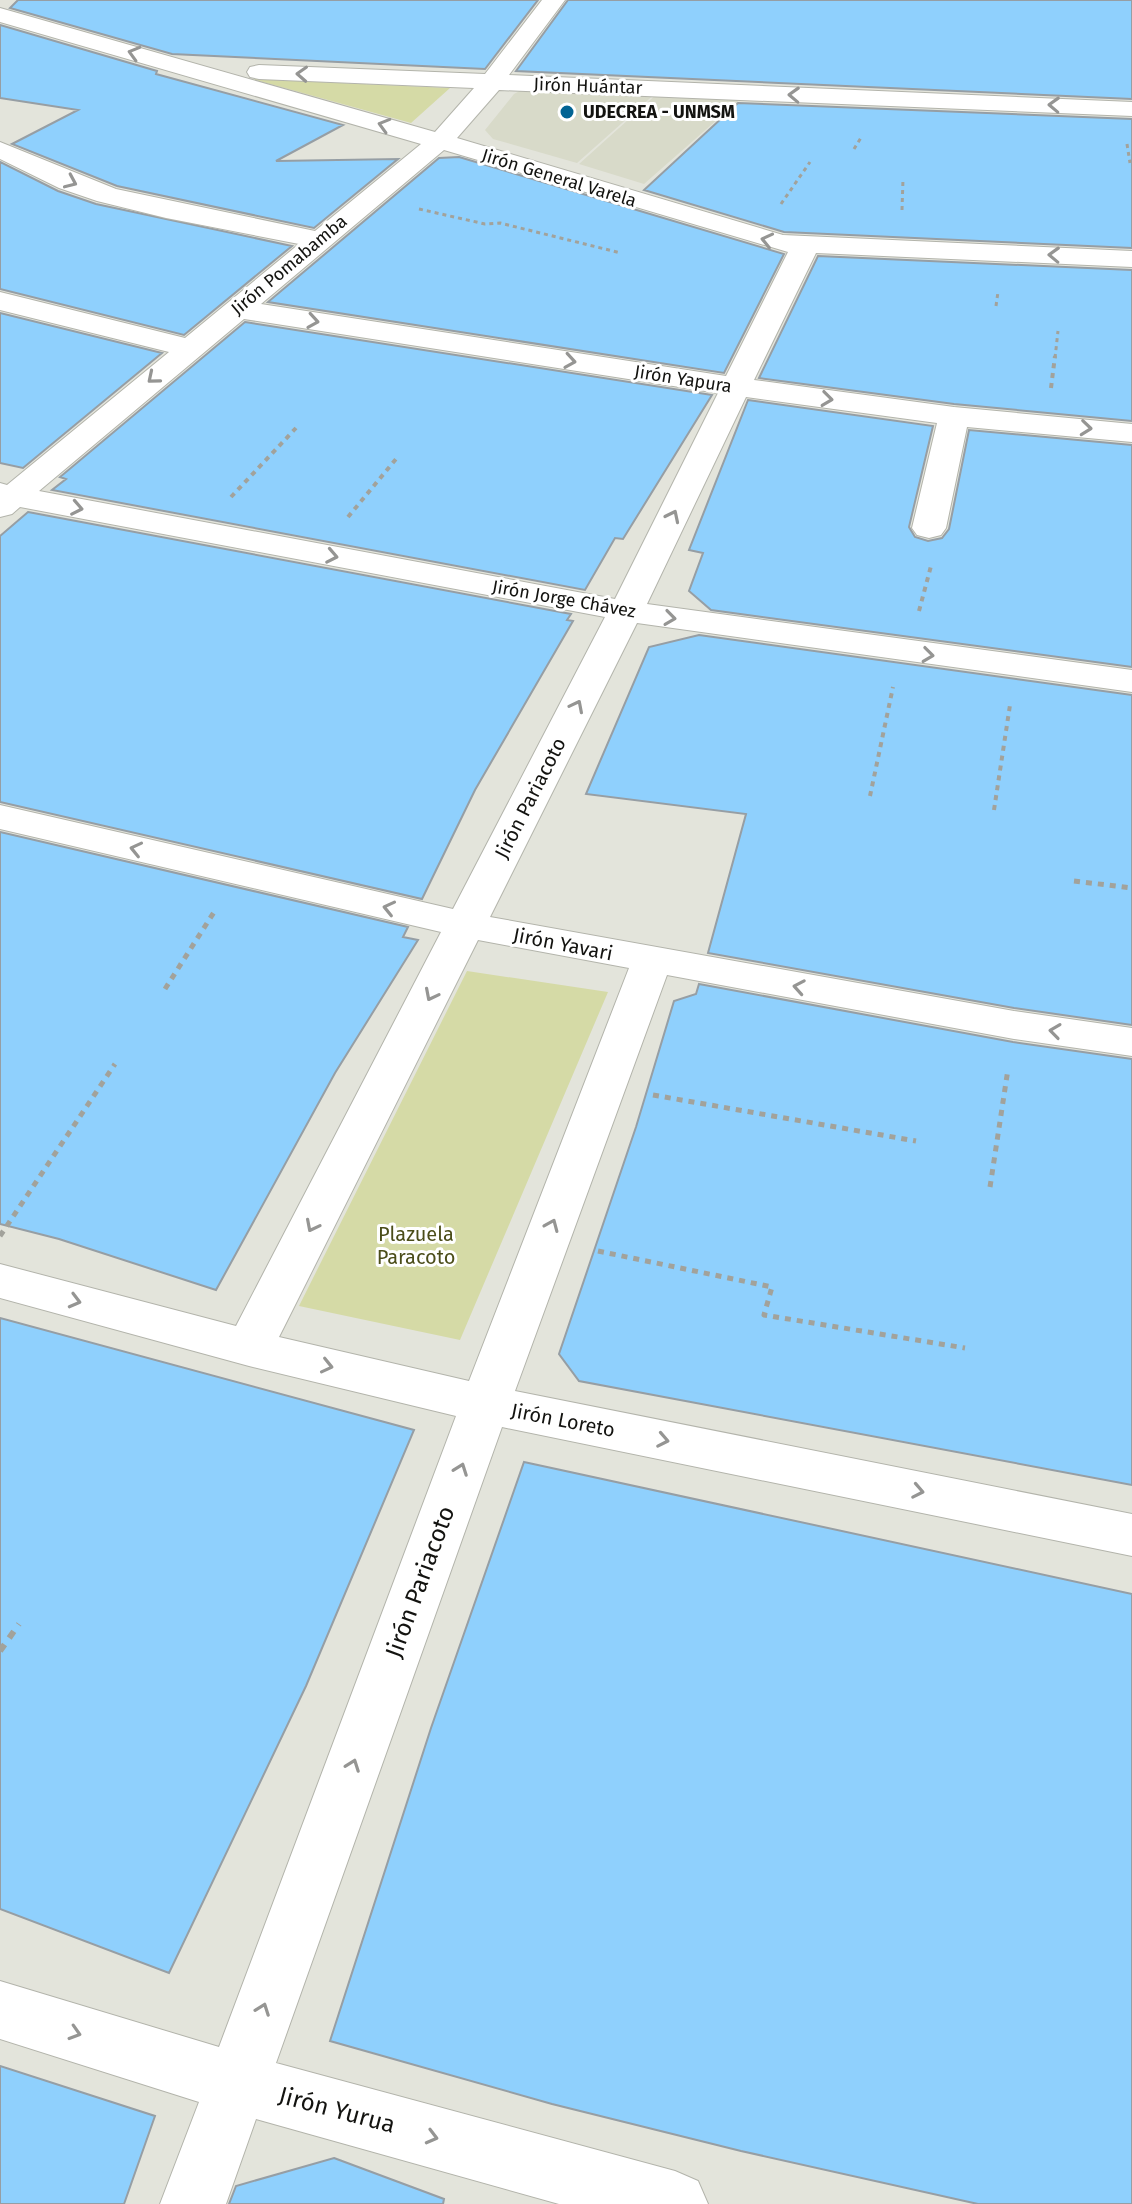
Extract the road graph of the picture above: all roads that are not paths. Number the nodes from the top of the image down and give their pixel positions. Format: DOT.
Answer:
graph roads {
  1 [pos="554,0"];
  2 [pos="0,15"];
  3 [pos="188,68"];
  4 [pos="492,82"];
  5 [pos="1132,109"];
  6 [pos="440,141"];
  7 [pos="0,150"];
  8 [pos="319,240"];
  9 [pos="805,246"];
  10 [pos="1132,259"];
  11 [pos="0,301"];
  12 [pos="236,309"];
  13 [pos="189,348"];
  14 [pos="737,387"];
  15 [pos="954,416"];
  16 [pos="1132,433"];
  17 [pos="4,498"];
  18 [pos="932,541"];
  19 [pos="626,611"];
  20 [pos="1132,681"];
  21 [pos="0,817"];
  22 [pos="465,925"];
  23 [pos="652,961"];
  24 [pos="1132,1042"];
  25 [pos="0,1281"];
  26 [pos="249,1348"];
  27 [pos="485,1404"];
  28 [pos="1132,1535"];
  29 [pos="0,2010"];
  30 [pos="236,2083"];
  31 [pos="193,2204"];
  32 [pos="675,2204"];
  1 -- 4 [label="street, Jirón Pomabamba"];
  3 -- 2 [label="street, Jirón General Varela, one-way"];
  4 -- 3 [label="street, Jirón Huántar, one-way"];
  6 -- 3 [label="street, Jirón General Varela, one-way"];
  5 -- 4 [label="street, Jirón Huántar, one-way"];
  4 -- 6 [label="street, Jirón Pomabamba"];
  6 -- 8 [label="street, Jirón Pomabamba"];
  9 -- 6 [label="street, Jirón General Varela, one-way"];
  7 -- 8 [label="street, one-way"];
  8 -- 12 [label="street, Jirón Pomabamba"];
  10 -- 9 [label="street, Jirón General Varela, one-way"];
  9 -- 14 [label="street, Jirón Pariacoto"];
  11 -- 13 [label="street"];
  12 -- 13 [label="street, Jirón Pomabamba"];
  12 -- 14 [label="street, Jirón Yapura, one-way"];
  13 -- 17 [label="street, Jirón Pomabamba, one-way"];
  14 -- 15 [label="street, Jirón Yapura, one-way"];
  19 -- 14 [label="street, Jirón Pariacoto, one-way"];
  15 -- 16 [label="street, Jirón Yapura, one-way"];
  15 -- 18 [label="street"];
  17 -- 19 [label="street, Jirón Jorge Chávez, one-way"];
  19 -- 20 [label="street, Jirón Jorge Chávez, one-way"];
  22 -- 19 [label="street, Jirón Pariacoto, one-way"];
  22 -- 21 [label="street, Jirón Yavari, one-way"];
  22 -- 23 [label="street, Jirón Yavari"];
  22 -- 26 [label="street, Jirón Pariacoto, one-way"];
  24 -- 23 [label="street, Jirón Yavari, one-way"];
  27 -- 23 [label="street, Jirón Pariacoto, one-way"];
  25 -- 26 [label="street, Jirón Loreto, one-way"];
  26 -- 27 [label="street, Jirón Loreto, one-way"];
  27 -- 28 [label="street, Jirón Loreto, one-way"];
  30 -- 27 [label="street, Jirón Pariacoto, one-way"];
  29 -- 30 [label="street, Jirón Yurua, one-way"];
  30 -- 31 [label="street, Jirón Pariacoto"];
  30 -- 32 [label="street, Jirón Yurua, one-way"];
}
